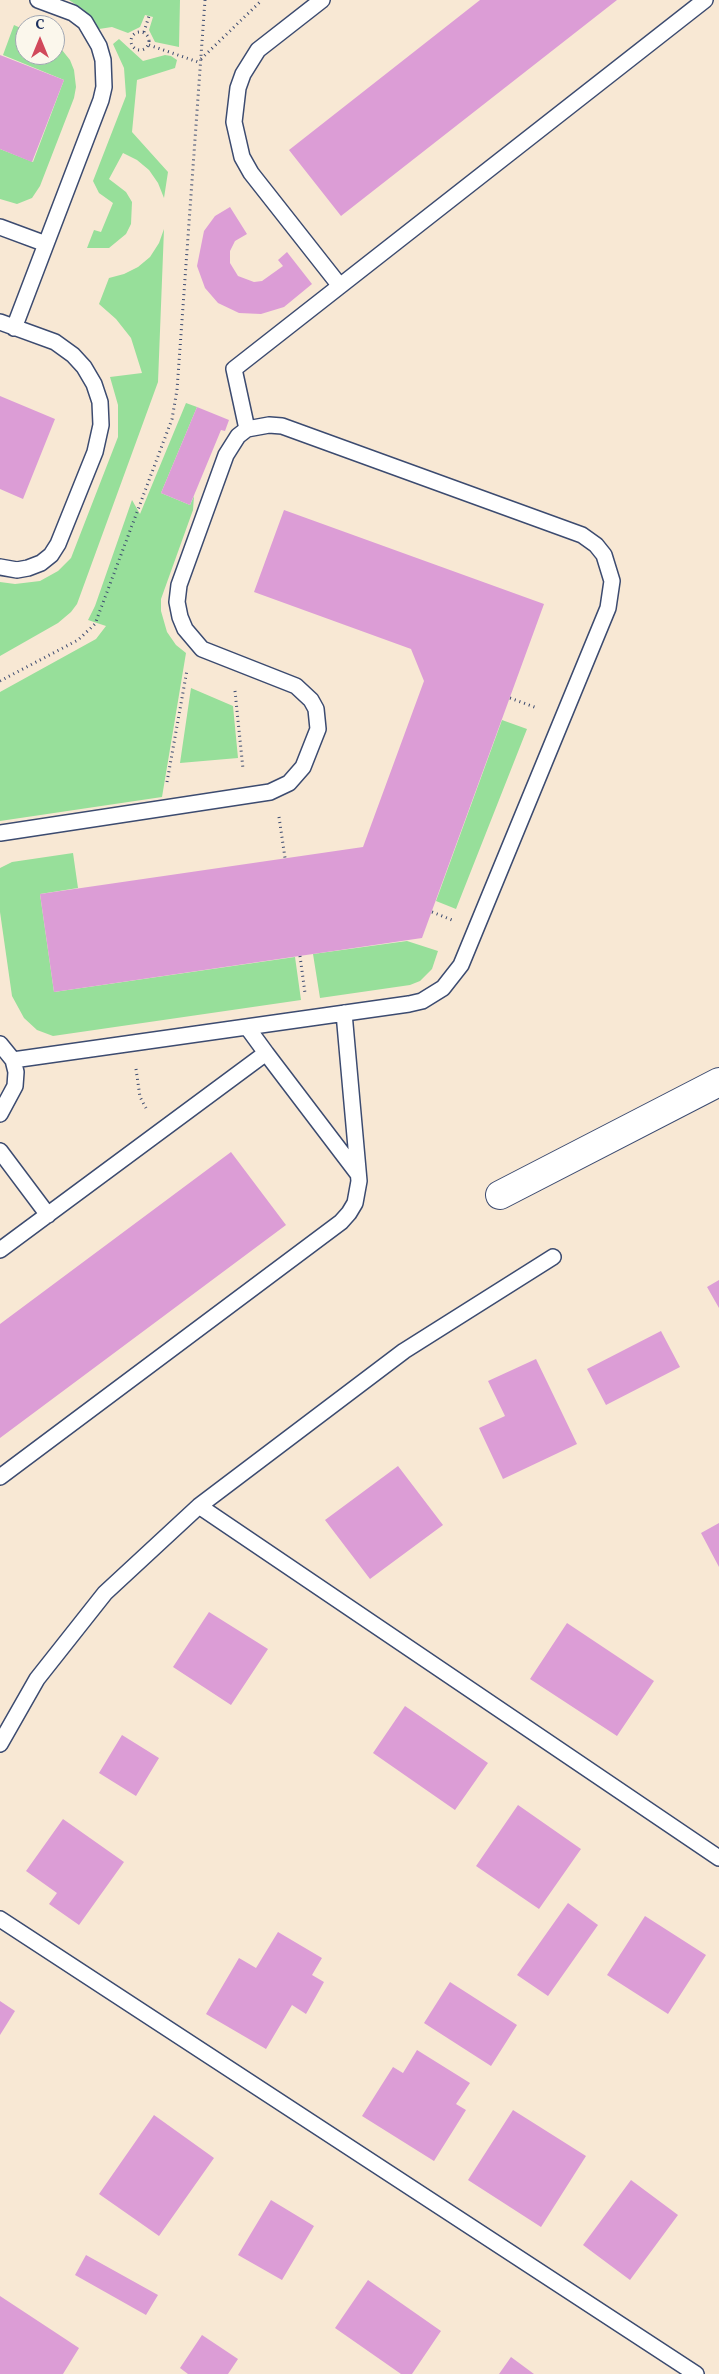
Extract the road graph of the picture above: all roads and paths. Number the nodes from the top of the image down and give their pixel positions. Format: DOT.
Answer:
graph roads {
  1 [pos="38,0"];
  2 [pos="205,0"];
  3 [pos="262,0"];
  4 [pos="322,0"];
  5 [pos="705,0"];
  6 [pos="149,16"];
  7 [pos="144,32"];
  8 [pos="149,45"];
  9 [pos="201,61"];
  10 [pos="0,227"];
  11 [pos="46,244"];
  12 [pos="340,286"];
  13 [pos="7,325"];
  14 [pos="247,429"];
  15 [pos="0,567"];
  16 [pos="193,640"];
  17 [pos="232,661"];
  18 [pos="0,681"];
  19 [pos="246,796"];
  20 [pos="162,808"];
  21 [pos="0,833"];
  22 [pos="283,842"];
  23 [pos="286,858"];
  24 [pos="300,956"];
  25 [pos="302,970"];
  26 [pos="344,1014"];
  27 [pos="247,1027"];
  28 [pos="0,1044"];
  29 [pos="133,1044"];
  30 [pos="266,1053"];
  31 [pos="13,1060"];
  32 [pos="719,1082"];
  33 [pos="0,1114"];
  34 [pos="162,1130"];
  35 [pos="0,1151"];
  36 [pos="358,1174"];
  37 [pos="500,1195"];
  38 [pos="48,1215"];
  39 [pos="0,1250"];
  40 [pos="553,1257"];
  41 [pos="0,1477"];
  42 [pos="199,1506"];
  43 [pos="0,1744"];
  44 [pos="719,1858"];
  45 [pos="0,1919"];
  46 [pos="696,2374"];
  1 -- 11 [label="lane"];
  2 -- 9 [label="path"];
  3 -- 9 [label="path"];
  4 -- 12 [label="lane"];
  5 -- 12 [label="lane"];
  6 -- 7 [label="path"];
  7 -- 8 [label="path"];
  7 -- 8 [label="path"];
  8 -- 9 [label="path"];
  9 -- 18 [label="path"];
  10 -- 11 [label="lane"];
  11 -- 13 [label="lane"];
  12 -- 14 [label="lane"];
  13 -- 15 [label="lane"];
  14 -- 16 [label="lane"];
  14 -- 26 [label="lane"];
  16 -- 17 [label="lane"];
  16 -- 20 [label="path"];
  17 -- 19 [label="path"];
  17 -- 19 [label="lane"];
  19 -- 20 [label="lane"];
  20 -- 21 [label="lane"];
  22 -- 23 [label="path"];
  24 -- 25 [label="path"];
  26 -- 27 [label="lane"];
  26 -- 36 [label="lane"];
  27 -- 29 [label="lane"];
  27 -- 30 [label="lane"];
  28 -- 31 [label="lane"];
  29 -- 31 [label="lane"];
  29 -- 34 [label="path"];
  30 -- 34 [label="lane"];
  30 -- 36 [label="lane"];
  31 -- 33 [label="lane"];
  32 -- 37 [label="street"];
  34 -- 38 [label="lane"];
  35 -- 38 [label="lane"];
  36 -- 41 [label="lane"];
  38 -- 39 [label="lane"];
  40 -- 42 [label="lane"];
  42 -- 43 [label="lane"];
  42 -- 44 [label="lane"];
  45 -- 46 [label="lane"];
}
